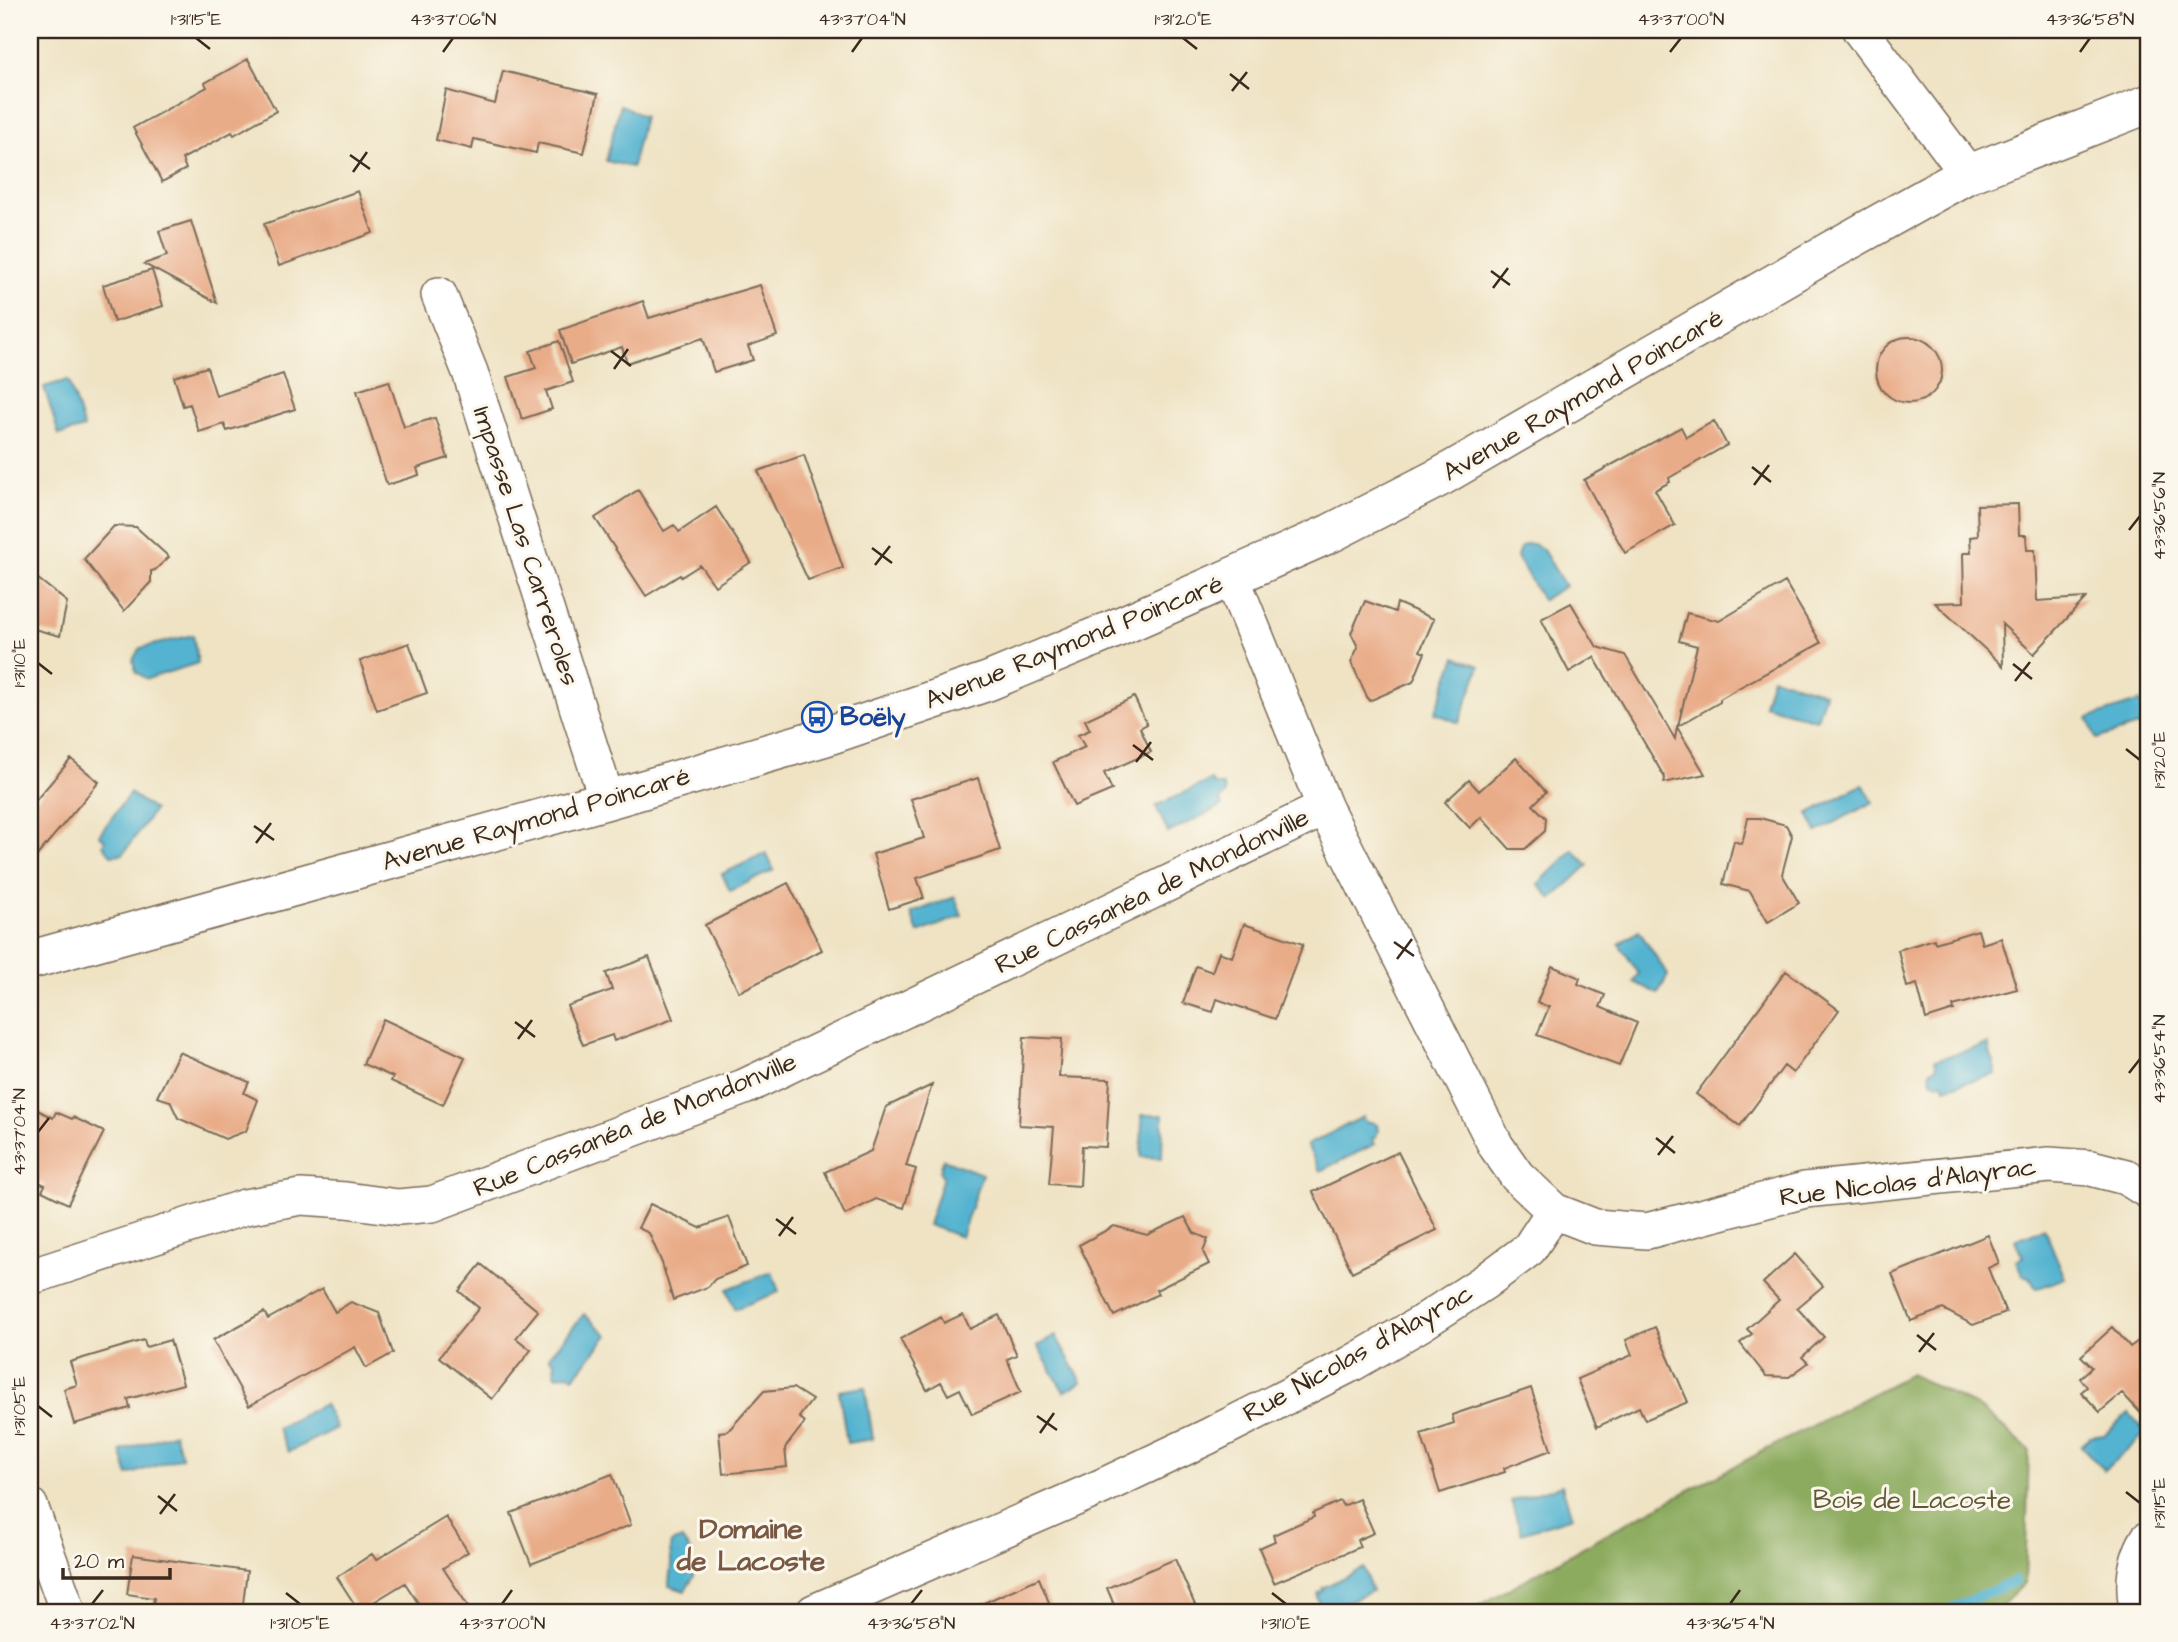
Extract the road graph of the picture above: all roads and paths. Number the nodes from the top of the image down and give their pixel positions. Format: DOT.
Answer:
graph roads {
  1 [pos="1860,30"];
  2 [pos="2148,104"];
  3 [pos="1966,175"];
  4 [pos="439,295"];
  5 [pos="1232,578"];
  6 [pos="607,800"];
  7 [pos="1325,808"];
  8 [pos="30,960"];
  9 [pos="2148,1191"];
  10 [pos="1554,1211"];
  11 [pos="30,1277"];
  12 [pos="30,1506"];
  13 [pos="2148,1539"];
  14 [pos="68,1612"];
  15 [pos="814,1612"];
  16 [pos="2138,1612"];
  1 -- 3 [label="street"];
  2 -- 3 [label="main road, Avenue Raymond Poincaré"];
  3 -- 5 [label="main road, Avenue Raymond Poincaré"];
  4 -- 6 [label="street, Impasse Las Carreroles"];
  5 -- 6 [label="main road, Avenue Raymond Poincaré"];
  5 -- 7 [label="street"];
  6 -- 8 [label="main road, Avenue Raymond Poincaré"];
  7 -- 10 [label="street"];
  7 -- 11 [label="street, Rue Cassanéa de Mondonville"];
  9 -- 10 [label="street, Rue Nicolas d'Alayrac"];
  10 -- 15 [label="street, Rue Nicolas d'Alayrac"];
  12 -- 14 [label="street"];
  13 -- 16 [label="street"];
}
